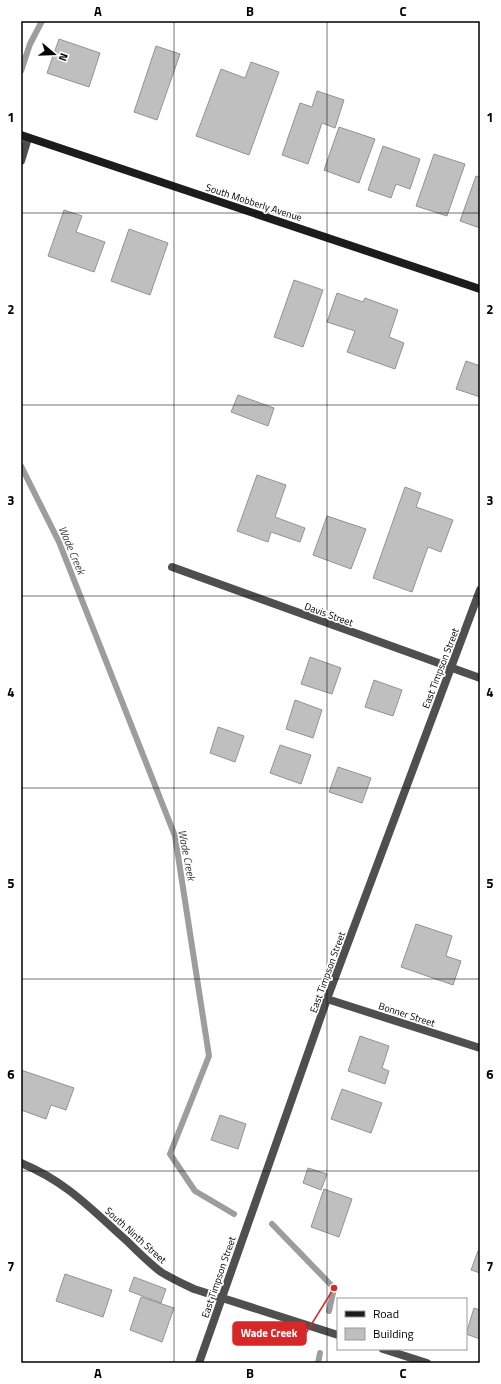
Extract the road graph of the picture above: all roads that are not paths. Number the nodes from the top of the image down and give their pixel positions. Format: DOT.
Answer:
graph roads {
  1 [pos="25,136"];
  2 [pos="21,161"];
  3 [pos="480,289"];
  4 [pos="172,567"];
  5 [pos="480,590"];
  6 [pos="451,668"];
  7 [pos="480,678"];
  8 [pos="327,999"];
  9 [pos="480,1048"];
  10 [pos="21,1163"];
  11 [pos="222,1298"];
  12 [pos="337,1335"];
  13 [pos="386,1350"];
  14 [pos="198,1363"];
  15 [pos="427,1363"];
  1 -- 2 [label="street"];
  1 -- 3 [label="main road, South Mobberly Avenue"];
  4 -- 6 [label="street, Davis Street"];
  5 -- 6 [label="street, East Timpson Street"];
  6 -- 7 [label="street, Davis Street"];
  6 -- 8 [label="street, East Timpson Street"];
  8 -- 9 [label="street, Bonner Street"];
  8 -- 11 [label="street, East Timpson Street"];
  10 -- 11 [label="street, South Ninth Street"];
  11 -- 12 [label="street, South Ninth Street"];
  11 -- 14 [label="street, East Timpson Street"];
  13 -- 15 [label="street"];
}
